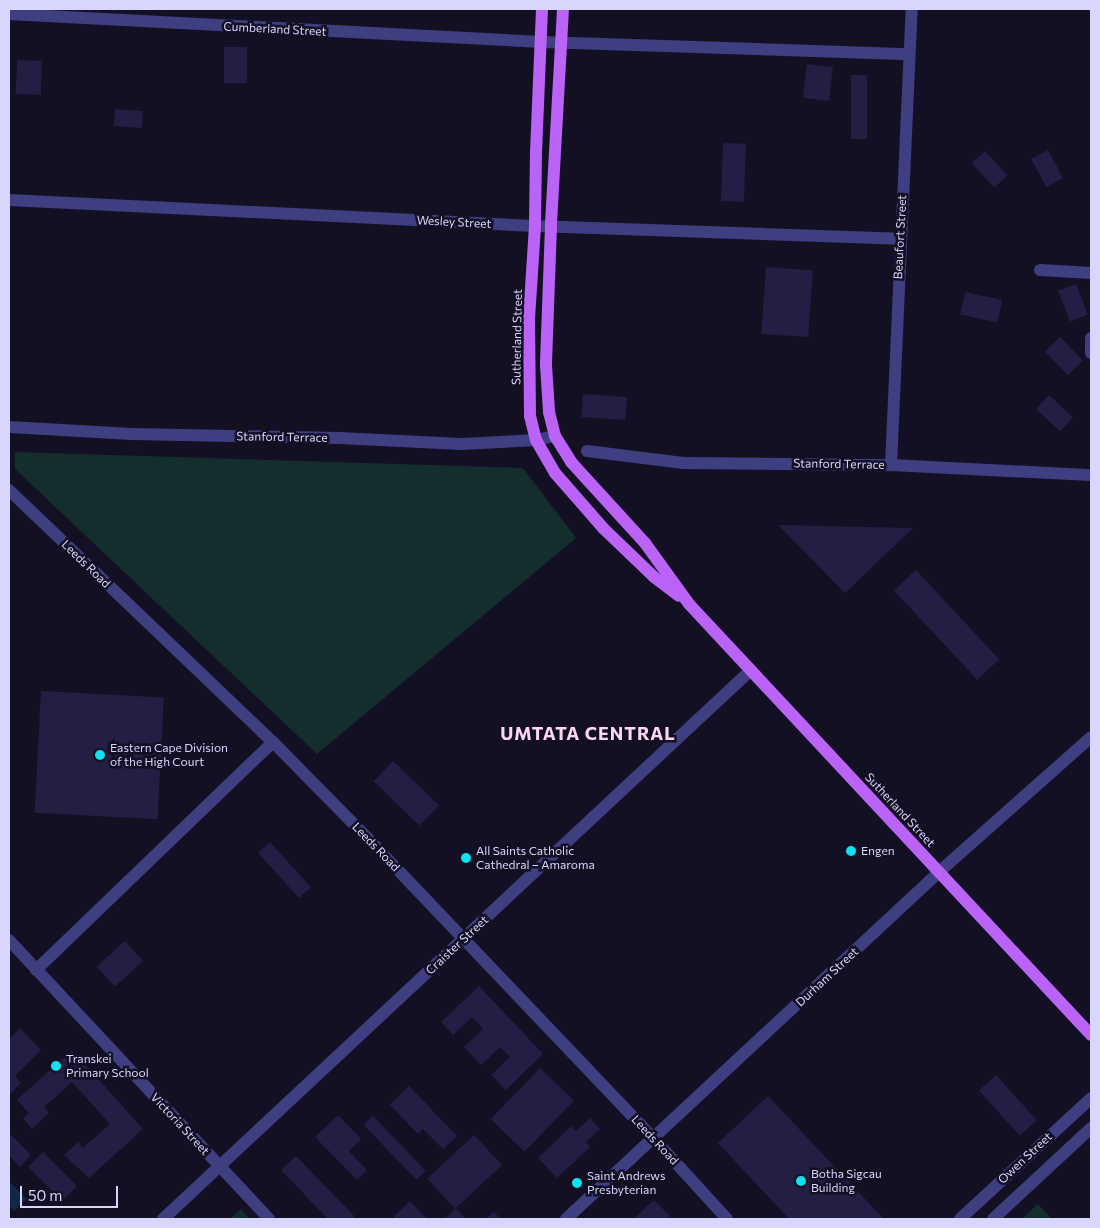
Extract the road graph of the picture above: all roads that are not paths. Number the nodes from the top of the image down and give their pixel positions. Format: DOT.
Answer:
graph roads {
  1 [pos="542,9"];
  2 [pos="563,9"];
  3 [pos="912,9"];
  4 [pos="9,14"];
  5 [pos="542,42"];
  6 [pos="561,43"];
  7 [pos="909,54"];
  8 [pos="9,200"];
  9 [pos="535,226"];
  10 [pos="550,226"];
  11 [pos="900,239"];
  12 [pos="1040,270"];
  13 [pos="1091,273"];
  14 [pos="1091,338"];
  15 [pos="1091,353"];
  16 [pos="9,427"];
  17 [pos="555,436"];
  18 [pos="536,440"];
  19 [pos="587,451"];
  20 [pos="891,465"];
  21 [pos="1091,475"];
  22 [pos="9,490"];
  23 [pos="689,604"];
  24 [pos="751,670"];
  25 [pos="1091,737"];
  26 [pos="274,742"];
  27 [pos="939,872"];
  28 [pos="464,938"];
  29 [pos="9,940"];
  30 [pos="36,970"];
  31 [pos="1091,1035"];
  32 [pos="1091,1098"];
  33 [pos="1091,1128"];
  34 [pos="654,1139"];
  35 [pos="219,1165"];
  36 [pos="163,1219"];
  37 [pos="269,1219"];
  38 [pos="566,1219"];
  39 [pos="727,1219"];
  40 [pos="960,1219"];
  41 [pos="993,1219"];
  1 -- 5 [label="main road, Sutherland Street"];
  2 -- 6 [label="main road, Sutherland Street"];
  3 -- 7 [label="street, Beaufort Street"];
  4 -- 5 [label="street, Cumberland Street"];
  5 -- 6 [label="street, Cumberland Street"];
  5 -- 9 [label="main road, Sutherland Street"];
  6 -- 7 [label="street, Cumberland Street"];
  6 -- 10 [label="main road, Sutherland Street"];
  7 -- 11 [label="street, Beaufort Street"];
  8 -- 9 [label="street, Wesley Street"];
  9 -- 10 [label="street, Wesley Street"];
  9 -- 18 [label="main road, Sutherland Street"];
  10 -- 11 [label="street, Wesley Street"];
  10 -- 17 [label="main road, Sutherland Street"];
  11 -- 20 [label="street, Beaufort Street"];
  12 -- 13 [label="street"];
  14 -- 15 [label="street"];
  16 -- 18 [label="street, Stanford Terrace"];
  17 -- 18 [label="street, Stanford Terrace"];
  17 -- 23 [label="main road, Sutherland Street"];
  18 -- 23 [label="main road, Sutherland Street"];
  19 -- 20 [label="street, Stanford Terrace"];
  20 -- 21 [label="street, Stanford Terrace"];
  22 -- 26 [label="street, Leeds Road"];
  23 -- 24 [label="main road, Sutherland Street"];
  24 -- 27 [label="main road, Sutherland Street"];
  24 -- 28 [label="street, Craister Street"];
  25 -- 27 [label="street, Durham Street"];
  26 -- 28 [label="street, Leeds Road"];
  26 -- 30 [label="street"];
  27 -- 31 [label="main road, Sutherland Street"];
  27 -- 34 [label="street, Durham Street"];
  28 -- 34 [label="street, Leeds Road"];
  28 -- 35 [label="street, Craister Street"];
  29 -- 30 [label="street, Victoria Street"];
  30 -- 35 [label="street, Victoria Street"];
  32 -- 40 [label="street, Owen Street"];
  33 -- 41 [label="street, Owen Street"];
  34 -- 38 [label="street, Durham Street"];
  34 -- 39 [label="street, Leeds Road"];
  35 -- 36 [label="street, Craister Street"];
  35 -- 37 [label="street, Victoria Street"];
}
